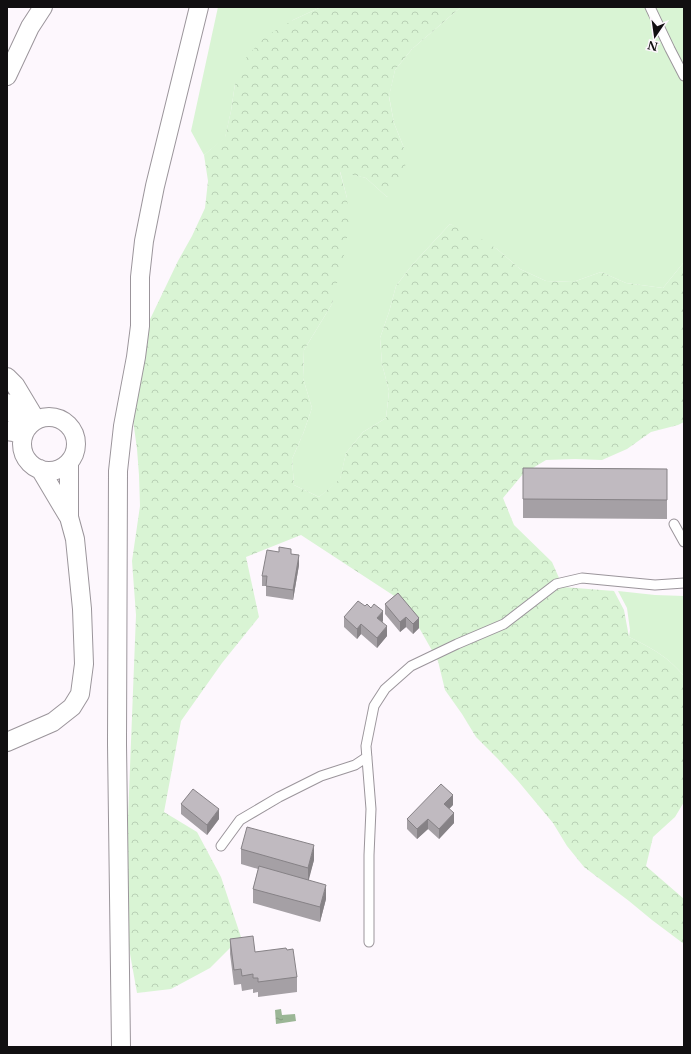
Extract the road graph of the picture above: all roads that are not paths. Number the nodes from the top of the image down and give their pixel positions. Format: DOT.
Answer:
graph roads {
  1 [pos="43,7"];
  2 [pos="199,7"];
  3 [pos="650,7"];
  4 [pos="7,76"];
  5 [pos="684,76"];
  6 [pos="7,378"];
  7 [pos="7,403"];
  8 [pos="23,430"];
  9 [pos="69,463"];
  10 [pos="40,469"];
  11 [pos="69,517"];
  12 [pos="674,524"];
  13 [pos="684,542"];
  14 [pos="684,583"];
  15 [pos="7,742"];
  16 [pos="367,757"];
  17 [pos="221,846"];
  18 [pos="369,942"];
  19 [pos="121,1047"];
  1 -- 4 [label="street"];
  2 -- 19 [label="street"];
  3 -- 5 [label="lane"];
  6 -- 8 [label="street"];
  7 -- 8 [label="street"];
  8 -- 9 [label="street"];
  8 -- 10 [label="street"];
  9 -- 10 [label="street"];
  9 -- 11 [label="street"];
  10 -- 11 [label="street"];
  11 -- 15 [label="street"];
  12 -- 13 [label="lane"];
  14 -- 16 [label="lane"];
  16 -- 17 [label="lane"];
  16 -- 18 [label="lane"];
}
